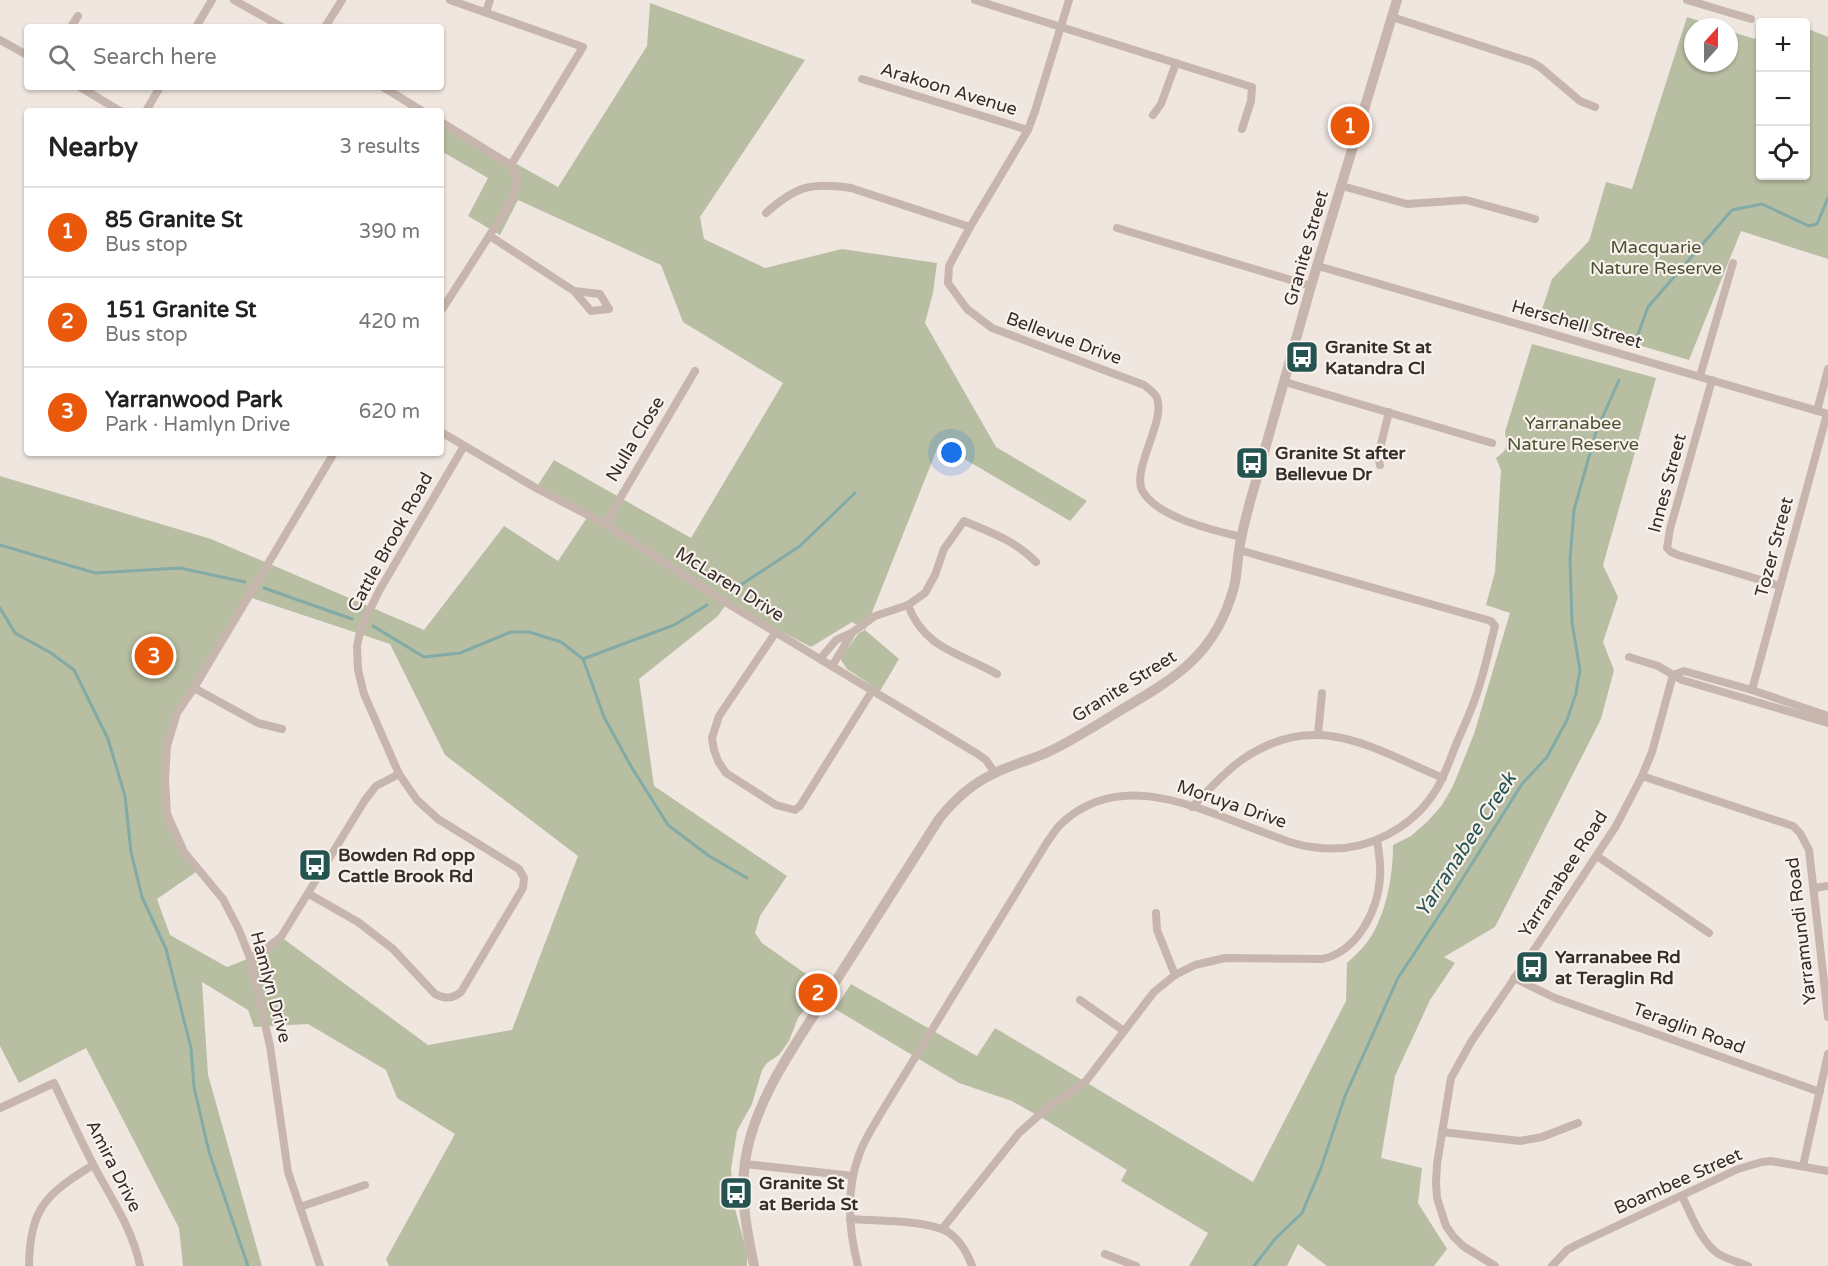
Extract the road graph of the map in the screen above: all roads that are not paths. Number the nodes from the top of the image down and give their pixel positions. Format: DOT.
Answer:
graph roads {
  1 [pos="212,0"];
  2 [pos="234,0"];
  3 [pos="342,0"];
  4 [pos="450,0"];
  5 [pos="490,0"];
  6 [pos="975,0"];
  7 [pos="1069,0"];
  8 [pos="1397,0"];
  9 [pos="1687,0"];
  10 [pos="486,12"];
  11 [pos="78,16"];
  12 [pos="1392,17"];
  13 [pos="1751,19"];
  14 [pos="73,24"];
  15 [pos="198,24"];
  16 [pos="277,24"];
  17 [pos="328,24"];
  18 [pos="1061,27"];
  19 [pos="0,40"];
  20 [pos="24,54"];
  21 [pos="1176,63"];
  22 [pos="862,79"];
  23 [pos="85,90"];
  24 [pos="158,90"];
  25 [pos="388,90"];
  26 [pos="1595,107"];
  27 [pos="115,108"];
  28 [pos="148,108"];
  29 [pos="417,108"];
  30 [pos="1153,115"];
  31 [pos="444,124"];
  32 [pos="1242,129"];
  33 [pos="1028,130"];
  34 [pos="511,165"];
  35 [pos="1342,186"];
  36 [pos="766,213"];
  37 [pos="1535,219"];
  38 [pos="970,227"];
  39 [pos="1117,228"];
  40 [pos="489,236"];
  41 [pos="1733,263"];
  42 [pos="1318,266"];
  43 [pos="1311,286"];
  44 [pos="574,291"];
  45 [pos="444,306"];
  46 [pos="1828,369"];
  47 [pos="695,371"];
  48 [pos="1700,376"];
  49 [pos="1712,380"];
  50 [pos="1285,382"];
  51 [pos="1816,411"];
  52 [pos="1389,412"];
  53 [pos="1828,414"];
  54 [pos="444,434"];
  55 [pos="1491,442"];
  56 [pos="464,446"];
  57 [pos="332,456"];
  58 [pos="1380,465"];
  59 [pos="604,524"];
  60 [pos="1245,524"];
  61 [pos="1225,533"];
  62 [pos="1241,537"];
  63 [pos="1239,550"];
  64 [pos="1036,562"];
  65 [pos="1780,586"];
  66 [pos="908,605"];
  67 [pos="776,632"];
  68 [pos="854,632"];
  69 [pos="1629,657"];
  70 [pos="820,659"];
  71 [pos="832,666"];
  72 [pos="997,674"];
  73 [pos="1673,675"];
  74 [pos="194,688"];
  75 [pos="1752,690"];
  76 [pos="872,691"];
  77 [pos="1322,693"];
  78 [pos="1828,716"];
  79 [pos="1828,723"];
  80 [pos="282,729"];
  81 [pos="1318,734"];
  82 [pos="995,773"];
  83 [pos="399,774"];
  84 [pos="1642,776"];
  85 [pos="1443,777"];
  86 [pos="1192,807"];
  87 [pos="1377,840"];
  88 [pos="1597,856"];
  89 [pos="1828,886"];
  90 [pos="1814,888"];
  91 [pos="309,894"];
  92 [pos="1156,913"];
  93 [pos="1709,933"];
  94 [pos="250,958"];
  95 [pos="1175,975"];
  96 [pos="1514,978"];
  97 [pos="1080,1000"];
  98 [pos="1828,1017"];
  99 [pos="1124,1031"];
  100 [pos="1828,1054"];
  101 [pos="1820,1092"];
  102 [pos="0,1108"];
  103 [pos="1578,1123"];
  104 [pos="1442,1132"];
  105 [pos="745,1164"];
  106 [pos="93,1165"];
  107 [pos="1803,1166"];
  108 [pos="1828,1171"];
  109 [pos="853,1176"];
  110 [pos="365,1185"];
  111 [pos="1682,1196"];
  112 [pos="300,1207"];
  113 [pos="850,1219"];
  114 [pos="942,1229"];
  115 [pos="1105,1254"];
  116 [pos="29,1266"];
  117 [pos="140,1266"];
  118 [pos="320,1266"];
  119 [pos="754,1266"];
  120 [pos="858,1266"];
  121 [pos="972,1266"];
  122 [pos="1136,1266"];
  123 [pos="1495,1266"];
  124 [pos="1552,1266"];
  125 [pos="1748,1266"];
  1 -- 15 [label="street"];
  2 -- 16 [label="street"];
  3 -- 17 [label="street"];
  4 -- 10 [label="street"];
  5 -- 10 [label="street"];
  6 -- 18 [label="street"];
  7 -- 18 [label="street, Bellevue Drive"];
  8 -- 12 [label="street, Granite Street"];
  9 -- 13 [label="street"];
  10 -- 34 [label="street"];
  11 -- 14 [label="street"];
  12 -- 26 [label="street"];
  12 -- 35 [label="street, Granite Street"];
  18 -- 21 [label="street"];
  18 -- 33 [label="street, Bellevue Drive"];
  19 -- 20 [label="street"];
  21 -- 30 [label="street"];
  21 -- 32 [label="street"];
  22 -- 33 [label="street, Arakoon Avenue"];
  23 -- 27 [label="street"];
  24 -- 28 [label="street"];
  25 -- 29 [label="street"];
  31 -- 34 [label="street"];
  33 -- 38 [label="street, Bellevue Drive"];
  34 -- 40 [label="street"];
  35 -- 37 [label="street"];
  35 -- 42 [label="street, Granite Street"];
  36 -- 38 [label="street"];
  38 -- 61 [label="street, Bellevue Drive"];
  39 -- 43 [label="street"];
  40 -- 44 [label="street"];
  40 -- 45 [label="street"];
  41 -- 48 [label="street"];
  42 -- 43 [label="street, Granite Street"];
  42 -- 48 [label="street, Herschell Street"];
  43 -- 50 [label="street, Granite Street"];
  46 -- 51 [label="street"];
  47 -- 59 [label="street, Nulla Close"];
  48 -- 49 [label="street, Herschell Street"];
  49 -- 51 [label="street, Herschell Street"];
  49 -- 65 [label="street, Innes Street"];
  50 -- 52 [label="street"];
  50 -- 60 [label="street, Granite Street"];
  51 -- 53 [label="street, Herschell Street"];
  52 -- 55 [label="street"];
  52 -- 58 [label="street"];
  53 -- 65 [label="street, Tozer Street"];
  54 -- 56 [label="street, McLaren Drive"];
  56 -- 59 [label="street, McLaren Drive"];
  56 -- 83 [label="street, Cattle Brook Road"];
  57 -- 74 [label="street, Hamlyn Drive"];
  59 -- 67 [label="street, McLaren Drive"];
  60 -- 61 [label="street"];
  60 -- 62 [label="street, Granite Street"];
  61 -- 62 [label="street, Bellevue Drive"];
  62 -- 63 [label="street, Granite Street"];
  63 -- 82 [label="street, Granite Street"];
  63 -- 85 [label="street, Moruya Drive"];
  64 -- 66 [label="street"];
  65 -- 75 [label="street, Tozer Street"];
  66 -- 68 [label="street"];
  66 -- 72 [label="street"];
  67 -- 70 [label="street, McLaren Drive"];
  67 -- 76 [label="street"];
  68 -- 70 [label="street"];
  68 -- 71 [label="street"];
  69 -- 73 [label="street"];
  70 -- 71 [label="street, McLaren Drive"];
  71 -- 76 [label="street, McLaren Drive"];
  73 -- 75 [label="street"];
  73 -- 79 [label="street"];
  73 -- 84 [label="street, Yarranabee Road"];
  74 -- 80 [label="street"];
  74 -- 94 [label="street, Hamlyn Drive"];
  75 -- 78 [label="street"];
  76 -- 82 [label="street, McLaren Drive"];
  77 -- 81 [label="street"];
  81 -- 85 [label="street"];
  81 -- 86 [label="street"];
  82 -- 105 [label="street, Granite Street"];
  83 -- 91 [label="street"];
  83 -- 91 [label="street, Cattle Brook Road"];
  84 -- 88 [label="street, Yarranabee Road"];
  84 -- 90 [label="street, Yarramundi Road"];
  85 -- 87 [label="street, Moruya Drive"];
  86 -- 87 [label="street, Moruya Drive"];
  86 -- 109 [label="street, Moruya Drive"];
  87 -- 95 [label="street"];
  88 -- 93 [label="street"];
  88 -- 96 [label="street, Yarranabee Road"];
  89 -- 90 [label="street"];
  90 -- 98 [label="street, Yarramundi Road"];
  91 -- 94 [label="street"];
  92 -- 95 [label="street"];
  94 -- 112 [label="street, Hamlyn Drive"];
  95 -- 99 [label="street"];
  96 -- 101 [label="street, Teraglin Road"];
  96 -- 104 [label="street, Yarranabee Road"];
  97 -- 99 [label="street"];
  99 -- 114 [label="street"];
  100 -- 101 [label="street"];
  101 -- 107 [label="street"];
  102 -- 106 [label="street, Amira Drive"];
  103 -- 104 [label="street"];
  104 -- 123 [label="street, Yarranabee Road"];
  105 -- 109 [label="street"];
  105 -- 119 [label="street, Granite Street"];
  106 -- 116 [label="street"];
  106 -- 117 [label="street, Amira Drive"];
  107 -- 108 [label="street, Boambee Street"];
  107 -- 111 [label="street, Boambee Street"];
  109 -- 113 [label="street, Moruya Drive"];
  110 -- 112 [label="street"];
  111 -- 124 [label="street, Boambee Street"];
  111 -- 125 [label="street"];
  112 -- 118 [label="street, Hamlyn Drive"];
  113 -- 114 [label="street"];
  113 -- 120 [label="street, Moruya Drive"];
  114 -- 121 [label="street"];
  115 -- 122 [label="street"];
}
